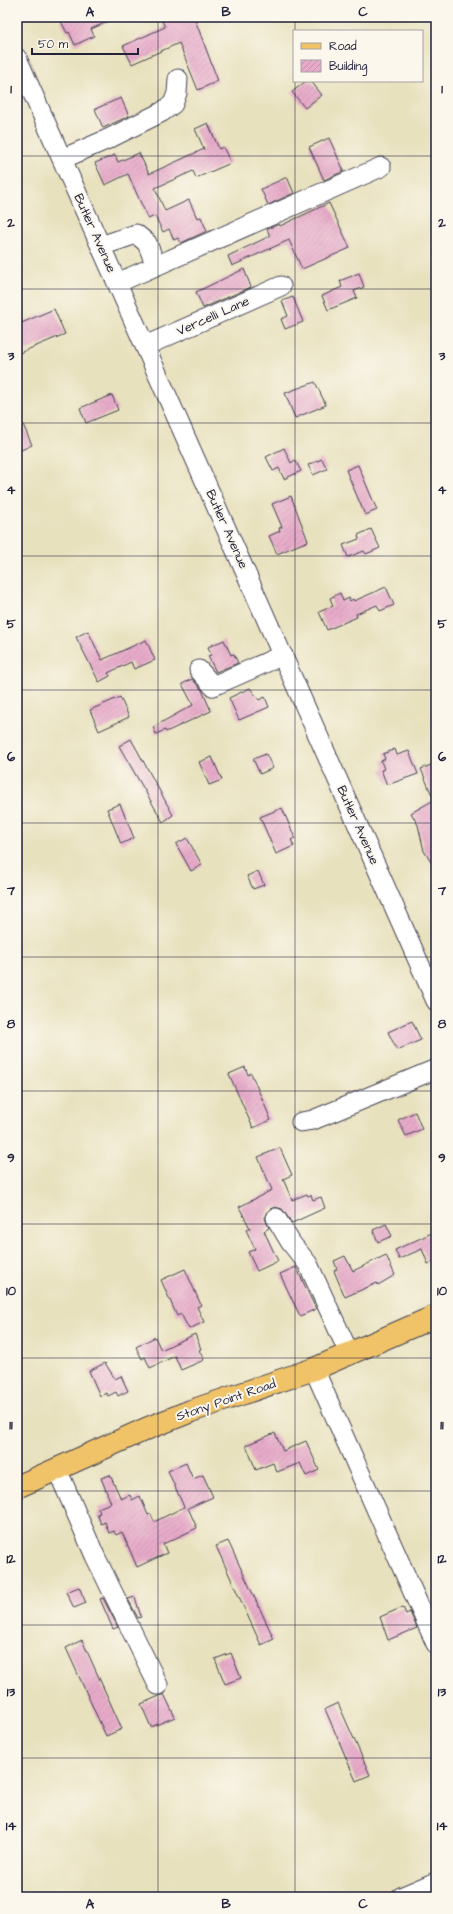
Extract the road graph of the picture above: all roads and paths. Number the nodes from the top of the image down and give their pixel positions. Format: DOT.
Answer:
graph roads {
  1 [pos="17,58"];
  2 [pos="178,79"];
  3 [pos="23,86"];
  4 [pos="62,160"];
  5 [pos="381,167"];
  6 [pos="101,246"];
  7 [pos="156,266"];
  8 [pos="117,282"];
  9 [pos="280,286"];
  10 [pos="146,346"];
  11 [pos="283,656"];
  12 [pos="199,670"];
  13 [pos="436,1001"];
  14 [pos="436,1069"];
  15 [pos="301,1122"];
  16 [pos="276,1218"];
  17 [pos="436,1316"];
  18 [pos="350,1355"];
  19 [pos="314,1369"];
  20 [pos="57,1469"];
  21 [pos="17,1487"];
  22 [pos="436,1644"];
  23 [pos="158,1685"];
  24 [pos="436,1882"];
  25 [pos="412,1895"];
  1 -- 3 [label="street, Butler Avenue"];
  2 -- 4 [label="street"];
  3 -- 4 [label="street, Butler Avenue"];
  4 -- 6 [label="street, Butler Avenue"];
  5 -- 7 [label="street"];
  6 -- 7 [label="street"];
  6 -- 8 [label="street, Butler Avenue"];
  7 -- 8 [label="street"];
  8 -- 10 [label="street, Butler Avenue"];
  9 -- 10 [label="street, Vercelli Lane"];
  10 -- 11 [label="street, Butler Avenue"];
  11 -- 12 [label="street"];
  11 -- 13 [label="street, Butler Avenue"];
  14 -- 15 [label="street"];
  16 -- 18 [label="street"];
  17 -- 18 [label="main road, Stony Point Road"];
  18 -- 19 [label="main road, Stony Point Road"];
  19 -- 20 [label="main road, Stony Point Road"];
  19 -- 22 [label="street"];
  20 -- 21 [label="main road, Stony Point Road"];
  20 -- 23 [label="street"];
  24 -- 25 [label="street"];
}
